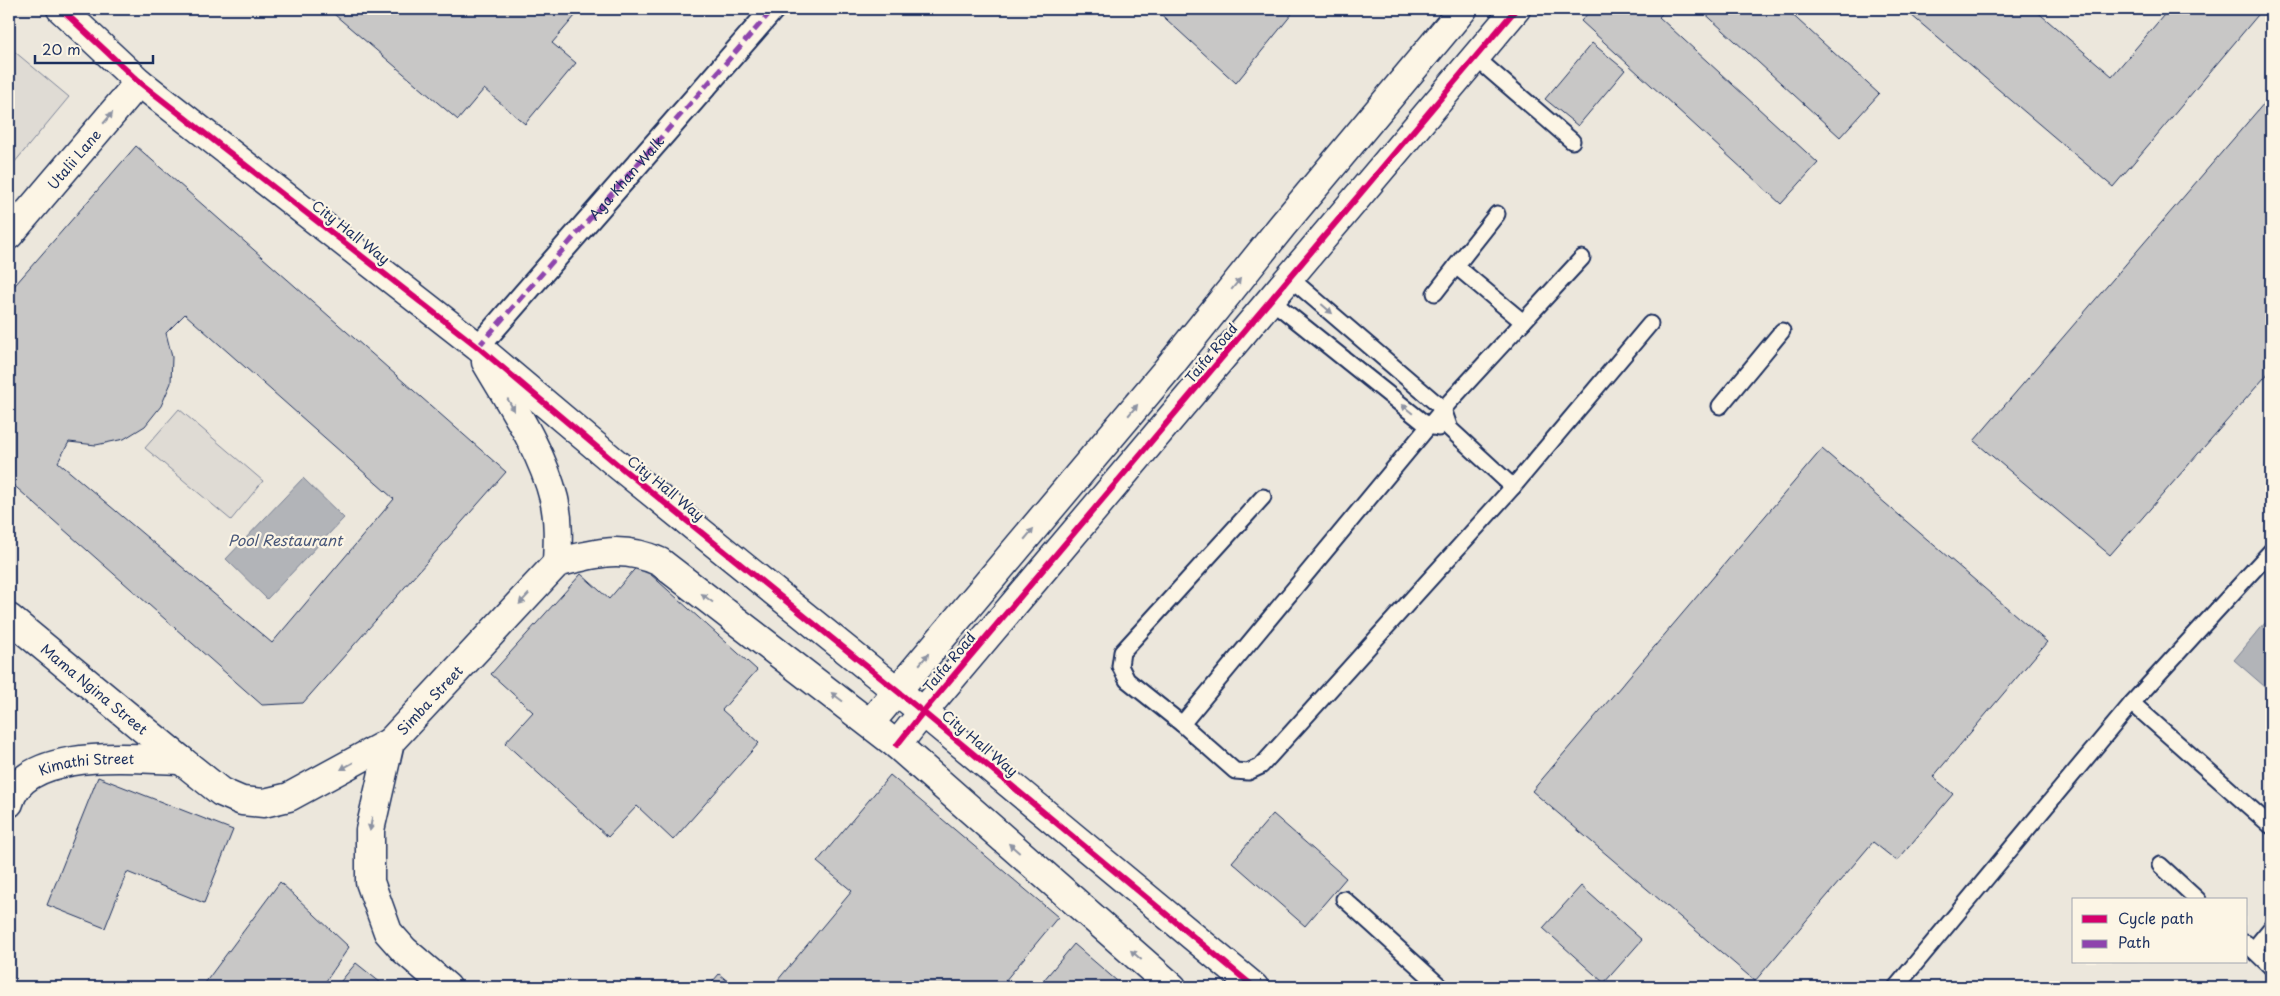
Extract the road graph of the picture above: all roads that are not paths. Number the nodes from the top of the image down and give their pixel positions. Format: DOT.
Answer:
graph roads {
  1 [pos="61,9"];
  2 [pos="773,9"];
  3 [pos="1463,9"];
  4 [pos="1516,9"];
  5 [pos="1476,58"];
  6 [pos="139,82"];
  7 [pos="1572,141"];
  8 [pos="1497,214"];
  9 [pos="9,235"];
  10 [pos="1582,258"];
  11 [pos="1456,266"];
  12 [pos="1290,278"];
  13 [pos="1435,293"];
  14 [pos="1272,300"];
  15 [pos="1523,322"];
  16 [pos="1650,324"];
  17 [pos="1782,331"];
  18 [pos="478,347"];
  19 [pos="1720,406"];
  20 [pos="1443,409"];
  21 [pos="1428,426"];
  22 [pos="1450,429"];
  23 [pos="1513,487"];
  24 [pos="1263,497"];
  25 [pos="2271,551"];
  26 [pos="558,563"];
  27 [pos="9,618"];
  28 [pos="897,692"];
  29 [pos="2132,703"];
  30 [pos="923,712"];
  31 [pos="870,723"];
  32 [pos="1182,724"];
  33 [pos="390,742"];
  34 [pos="898,745"];
  35 [pos="181,760"];
  36 [pos="9,803"];
  37 [pos="2271,826"];
  38 [pos="2160,865"];
  39 [pos="2196,898"];
  40 [pos="1344,899"];
  41 [pos="2271,928"];
  42 [pos="2250,947"];
  43 [pos="2271,967"];
  44 [pos="447,987"];
  45 [pos="1172,987"];
  46 [pos="1254,987"];
  47 [pos="1441,987"];
  48 [pos="1896,987"];
  1 -- 6 [label="street, City Hall Way"];
  2 -- 18 [label="street, Aga Khan Walk"];
  28 -- 3 [label="street, Taifa Road, one-way"];
  4 -- 5 [label="street, Taifa Road"];
  5 -- 7 [label="lane"];
  5 -- 12 [label="street, Taifa Road"];
  9 -- 6 [label="street, Utalii Lane, one-way"];
  6 -- 18 [label="street, City Hall Way"];
  8 -- 11 [label="lane"];
  10 -- 15 [label="lane"];
  11 -- 13 [label="lane"];
  11 -- 15 [label="lane"];
  12 -- 14 [label="street, Taifa Road"];
  12 -- 20 [label="lane, one-way"];
  21 -- 14 [label="lane, one-way"];
  14 -- 30 [label="street, Taifa Road"];
  15 -- 20 [label="lane"];
  16 -- 23 [label="lane"];
  17 -- 19 [label="lane"];
  18 -- 26 [label="street, City Hall Way, one-way"];
  18 -- 28 [label="street, City Hall Way"];
  20 -- 21 [label="lane"];
  20 -- 22 [label="lane"];
  21 -- 22 [label="lane"];
  21 -- 32 [label="lane"];
  22 -- 23 [label="lane"];
  23 -- 32 [label="lane"];
  24 -- 32 [label="lane"];
  25 -- 29 [label="lane"];
  31 -- 26 [label="street, one-way"];
  26 -- 33 [label="street, Simba Street, one-way"];
  27 -- 35 [label="street, Mama Ngina Street"];
  28 -- 30 [label="street, City Hall Way"];
  28 -- 31 [label="street, Taifa Road"];
  29 -- 37 [label="lane"];
  29 -- 48 [label="lane"];
  30 -- 34 [label="street, Taifa Road"];
  30 -- 46 [label="street, City Hall Way"];
  31 -- 34 [label="street"];
  33 -- 35 [label="street, Mama Ngina Street, one-way"];
  33 -- 44 [label="street, Simba Street, one-way"];
  45 -- 34 [label="street, one-way"];
  35 -- 36 [label="street, Kimathi Street"];
  38 -- 39 [label="lane"];
  40 -- 47 [label="lane"];
  41 -- 42 [label="lane"];
  42 -- 43 [label="lane"];
}
